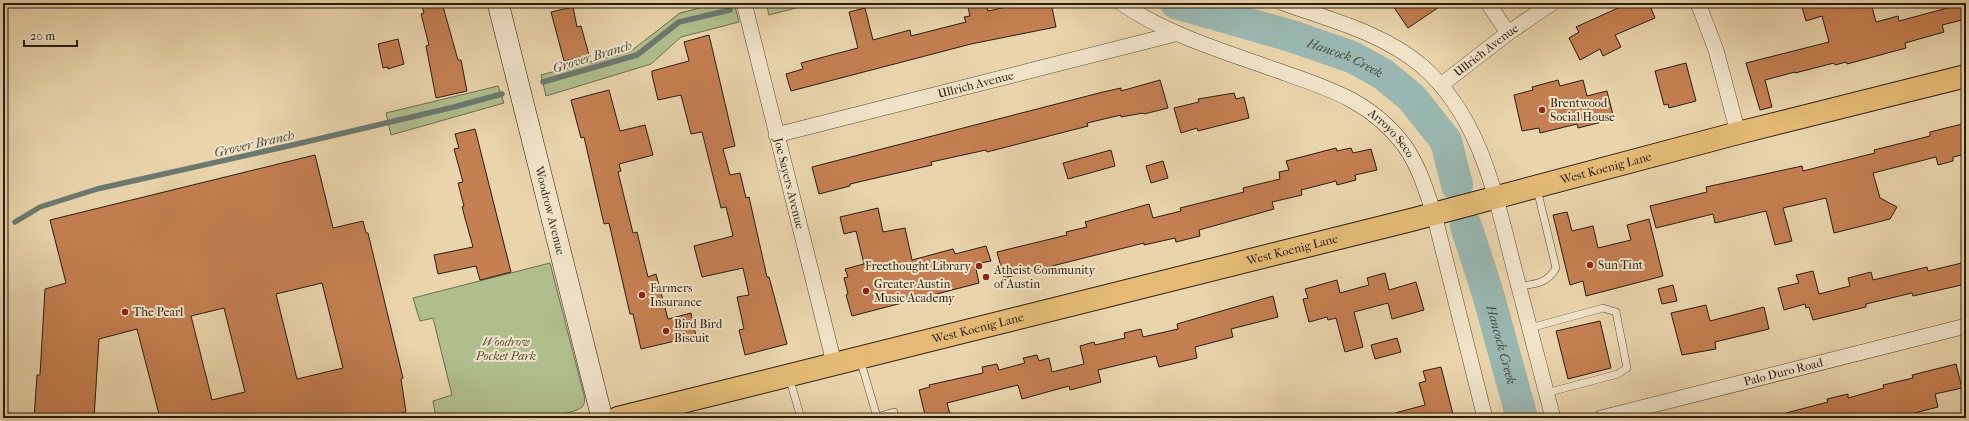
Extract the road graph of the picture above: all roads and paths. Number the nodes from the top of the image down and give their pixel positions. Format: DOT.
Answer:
graph roads {
  1 [pos="498,3"];
  2 [pos="744,3"];
  3 [pos="1121,3"];
  4 [pos="1283,3"];
  5 [pos="1488,3"];
  6 [pos="1552,3"];
  7 [pos="1698,3"];
  8 [pos="1508,33"];
  9 [pos="1175,34"];
  10 [pos="1966,76"];
  11 [pos="1441,84"];
  12 [pos="1738,133"];
  13 [pos="776,135"];
  14 [pos="1536,187"];
  15 [pos="1496,198"];
  16 [pos="1434,214"];
  17 [pos="1519,286"];
  18 [pos="1966,326"];
  19 [pos="1530,328"];
  20 [pos="860,357"];
  21 [pos="834,363"];
  22 [pos="788,375"];
  23 [pos="1546,393"];
  24 [pos="894,412"];
  25 [pos="874,417"];
  26 [pos="602,418"];
  27 [pos="618,418"];
  28 [pos="801,418"];
  29 [pos="1485,418"];
  30 [pos="1553,418"];
  31 [pos="1601,418"];
  1 -- 26 [label="street, Woodrow Avenue"];
  2 -- 13 [label="street, Joe Sayers Avenue"];
  3 -- 9 [label="street, Arroyo Seco"];
  4 -- 11 [label="street"];
  5 -- 8 [label="street"];
  6 -- 8 [label="street, Ullrich Avenue"];
  7 -- 12 [label="street"];
  8 -- 11 [label="street, Ullrich Avenue"];
  9 -- 13 [label="street, Ullrich Avenue"];
  9 -- 16 [label="street, Arroyo Seco"];
  10 -- 12 [label="main road, West Koenig Lane"];
  11 -- 15 [label="street"];
  12 -- 14 [label="main road, West Koenig Lane"];
  13 -- 21 [label="street, Joe Sayers Avenue"];
  14 -- 15 [label="main road, West Koenig Lane"];
  14 -- 17 [label="lane"];
  15 -- 16 [label="main road, West Koenig Lane"];
  15 -- 17 [label="street"];
  16 -- 20 [label="main road, West Koenig Lane"];
  16 -- 29 [label="street, Arroyo Seco"];
  17 -- 19 [label="street"];
  18 -- 31 [label="street, Palo Duro Road"];
  19 -- 23 [label="street"];
  19 -- 23 [label="lane"];
  20 -- 21 [label="main road, West Koenig Lane"];
  20 -- 25 [label="lane"];
  21 -- 22 [label="main road, West Koenig Lane"];
  22 -- 27 [label="main road, West Koenig Lane"];
  22 -- 28 [label="lane"];
  23 -- 30 [label="street"];
  24 -- 25 [label="lane"];
}
